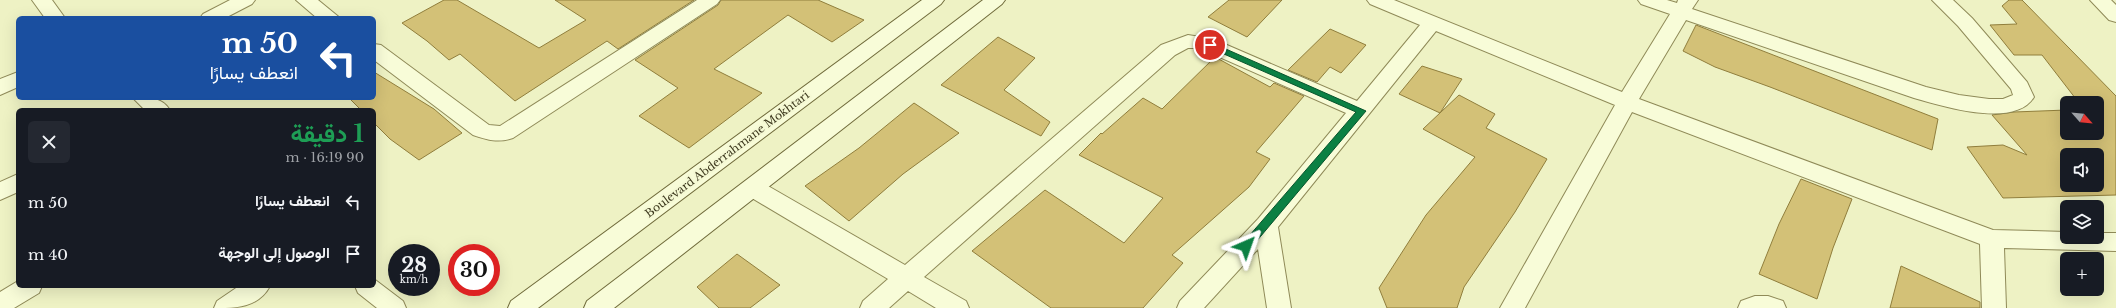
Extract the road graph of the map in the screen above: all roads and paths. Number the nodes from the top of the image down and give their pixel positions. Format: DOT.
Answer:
graph roads {
  1 [pos="42,0"];
  2 [pos="245,0"];
  3 [pos="306,0"];
  4 [pos="710,0"];
  5 [pos="934,0"];
  6 [pos="995,0"];
  7 [pos="1377,0"];
  8 [pos="1648,0"];
  9 [pos="1942,0"];
  10 [pos="2100,0"];
  11 [pos="1684,6"];
  12 [pos="54,16"];
  13 [pos="214,16"];
  14 [pos="327,16"];
  15 [pos="2116,16"];
  16 [pos="1432,23"];
  17 [pos="376,51"];
  18 [pos="16,81"];
  19 [pos="0,88"];
  20 [pos="146,100"];
  21 [pos="1627,102"];
  22 [pos="156,108"];
  23 [pos="1361,111"];
  24 [pos="16,183"];
  25 [pos="753,188"];
  26 [pos="0,192"];
  27 [pos="1266,225"];
  28 [pos="1992,239"];
  29 [pos="2116,242"];
  30 [pos="905,278"];
  31 [pos="27,288"];
  32 [pos="255,288"];
  33 [pos="369,288"];
  34 [pos="0,304"];
  35 [pos="226,308"];
  36 [pos="394,308"];
  37 [pos="520,308"];
  38 [pos="596,308"];
  39 [pos="872,308"];
  40 [pos="957,308"];
  41 [pos="1189,308"];
  42 [pos="1279,308"];
  43 [pos="1512,308"];
  44 [pos="1750,308"];
  45 [pos="1774,308"];
  46 [pos="1994,308"];
  1 -- 12 [label="street"];
  2 -- 13 [label="street"];
  3 -- 14 [label="street"];
  4 -- 17 [label="street"];
  5 -- 37 [label="street, Boulevard Abderrahmane Mokhtari"];
  6 -- 25 [label="street"];
  7 -- 16 [label="street"];
  8 -- 11 [label="street"];
  9 -- 11 [label="street"];
  10 -- 15 [label="street"];
  11 -- 21 [label="street"];
  16 -- 21 [label="street"];
  16 -- 23 [label="street"];
  18 -- 19 [label="street"];
  20 -- 22 [label="street"];
  21 -- 28 [label="street"];
  21 -- 43 [label="street"];
  23 -- 27 [label="street"];
  23 -- 30 [label="street"];
  24 -- 26 [label="street"];
  25 -- 30 [label="street"];
  25 -- 38 [label="street"];
  27 -- 41 [label="street"];
  27 -- 42 [label="street"];
  28 -- 29 [label="street"];
  28 -- 46 [label="street"];
  30 -- 39 [label="street"];
  30 -- 40 [label="street"];
  31 -- 34 [label="street"];
  32 -- 35 [label="street"];
  33 -- 36 [label="street"];
  44 -- 45 [label="street"];
}
